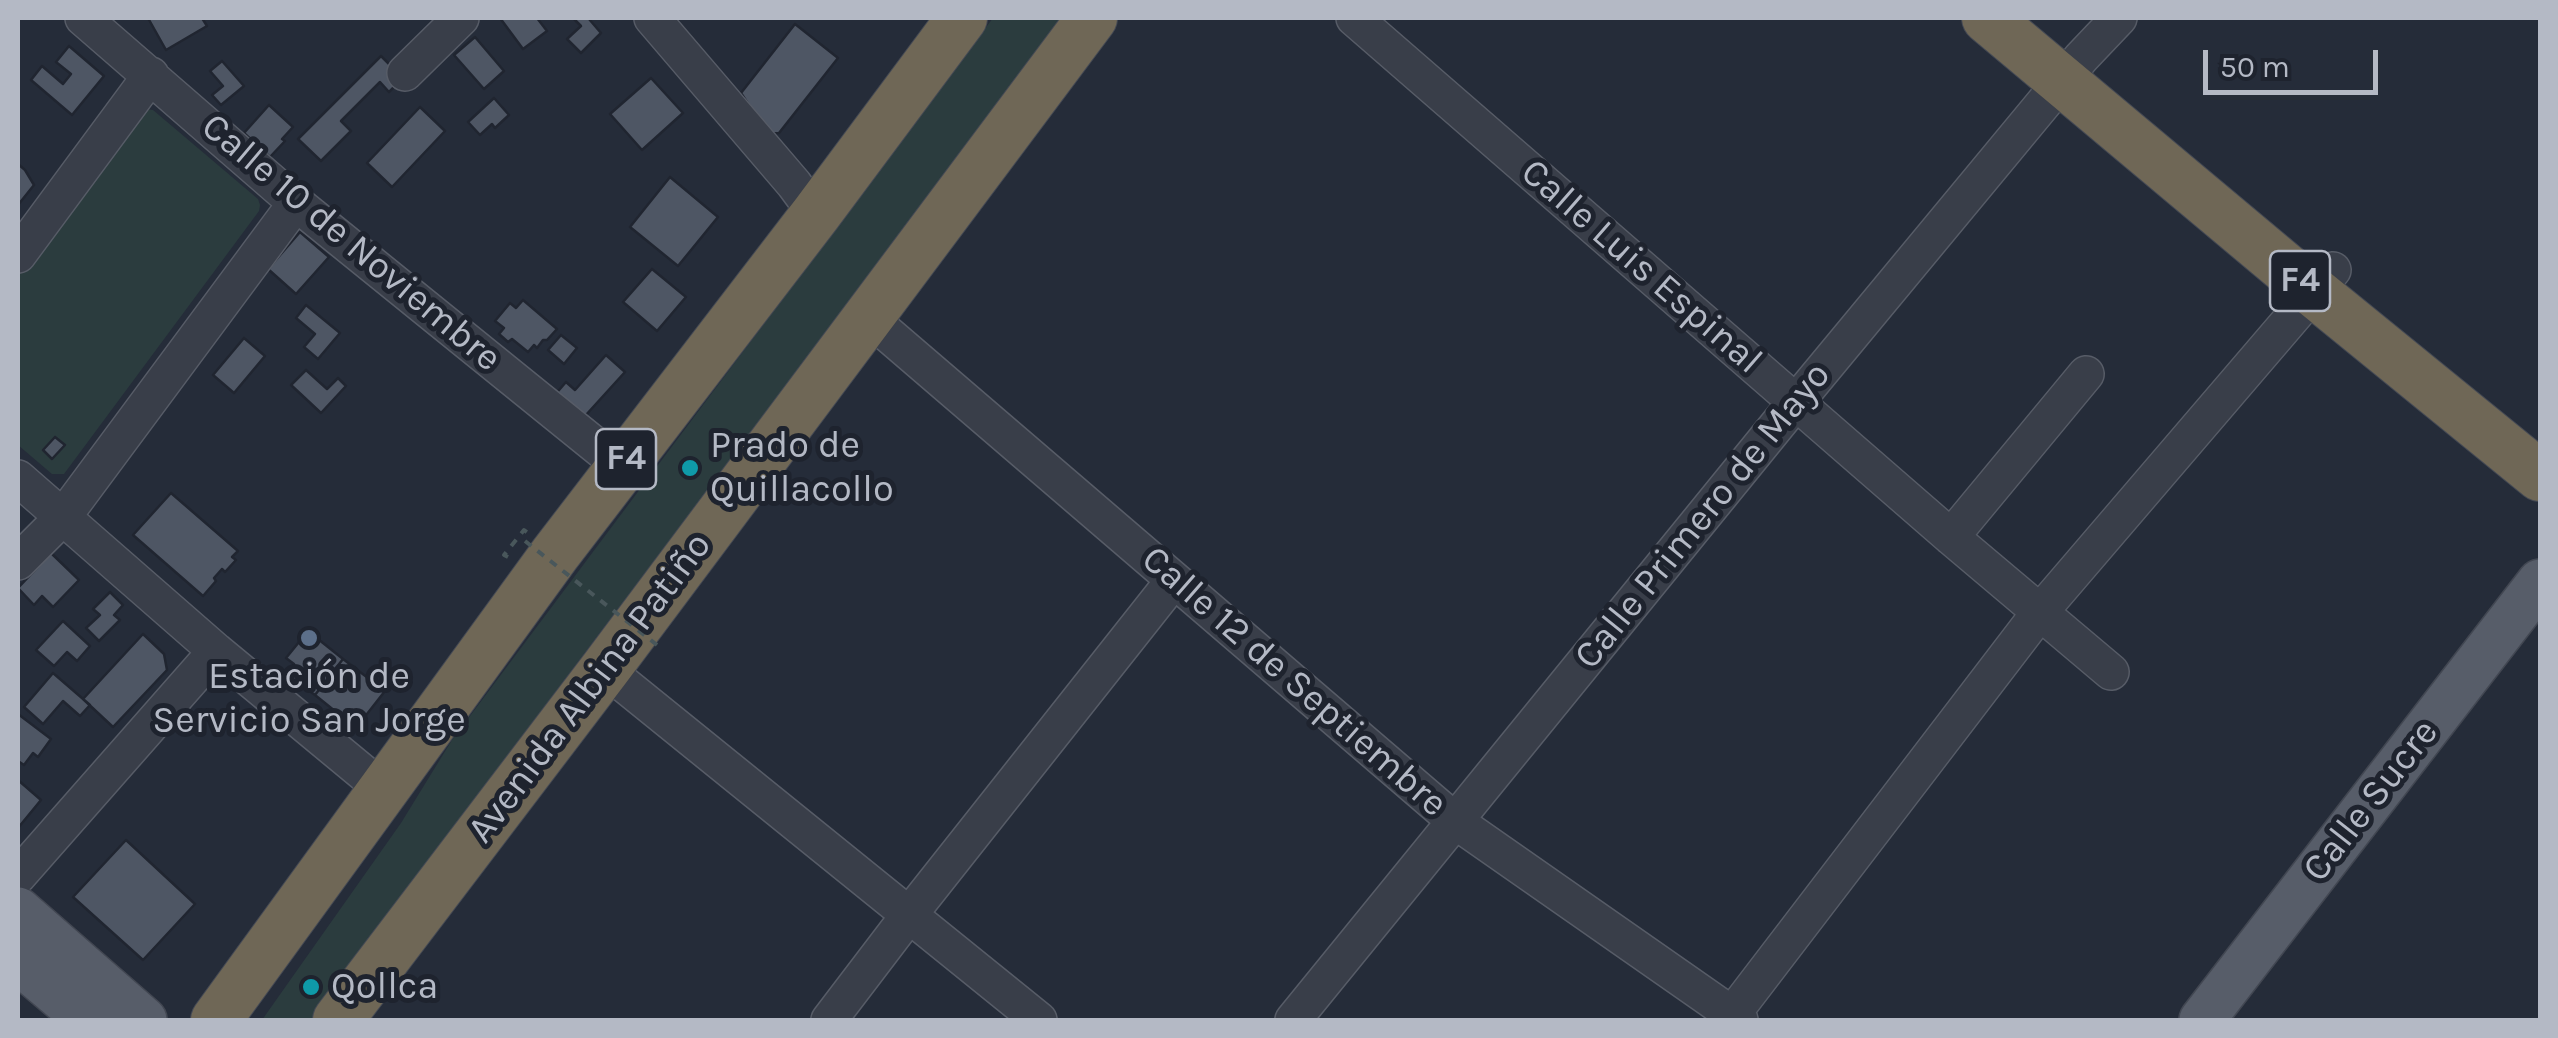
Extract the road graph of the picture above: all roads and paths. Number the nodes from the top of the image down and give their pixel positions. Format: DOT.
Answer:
graph roads {
  1 [pos="84,18"];
  2 [pos="460,18"];
  3 [pos="652,18"];
  4 [pos="962,18"];
  5 [pos="1092,18"];
  6 [pos="1354,18"];
  7 [pos="1987,18"];
  8 [pos="2033,18"];
  9 [pos="2119,18"];
  10 [pos="2072,70"];
  11 [pos="405,73"];
  12 [pos="151,75"];
  13 [pos="296,203"];
  14 [pos="816,214"];
  15 [pos="18,255"];
  16 [pos="2324,281"];
  17 [pos="868,317"];
  18 [pos="2086,374"];
  19 [pos="1796,402"];
  20 [pos="2540,441"];
  21 [pos="621,466"];
  22 [pos="2540,476"];
  23 [pos="18,478"];
  24 [pos="63,517"];
  25 [pos="1951,537"];
  26 [pos="525,542"];
  27 [pos="18,562"];
  28 [pos="1174,580"];
  29 [pos="2540,582"];
  30 [pos="2040,612"];
  31 [pos="656,645"];
  32 [pos="216,651"];
  33 [pos="606,668"];
  34 [pos="2111,672"];
  35 [pos="384,790"];
  36 [pos="1455,821"];
  37 [pos="18,876"];
  38 [pos="18,910"];
  39 [pos="909,915"];
  40 [pos="18,961"];
  41 [pos="1734,1019"];
  42 [pos="88,1020"];
  43 [pos="144,1020"];
  44 [pos="216,1020"];
  45 [pos="338,1020"];
  46 [pos="829,1020"];
  47 [pos="1040,1020"];
  48 [pos="1294,1020"];
  49 [pos="2202,1020"];
  1 -- 12 [label="street, Calle 10 de Noviembre"];
  2 -- 11 [label="street"];
  3 -- 14 [label="street"];
  4 -- 14 [label="highway, F4"];
  5 -- 17 [label="highway, Avenida Albina Patiño"];
  6 -- 19 [label="street, Calle Luis Espinal"];
  7 -- 10 [label="highway, F4"];
  8 -- 10 [label="highway, F4"];
  9 -- 10 [label="street, Calle Primero de Mayo"];
  10 -- 16 [label="highway, F4"];
  10 -- 19 [label="street, Calle Primero de Mayo"];
  12 -- 13 [label="street, Calle 10 de Noviembre"];
  12 -- 15 [label="street"];
  13 -- 21 [label="street, Calle 10 de Noviembre"];
  13 -- 24 [label="street"];
  14 -- 21 [label="highway, F4"];
  16 -- 20 [label="highway, F4"];
  16 -- 22 [label="highway, F4"];
  16 -- 30 [label="street"];
  17 -- 28 [label="street, Calle 12 de Septiembre"];
  17 -- 33 [label="highway, Avenida Albina Patiño"];
  18 -- 25 [label="street"];
  19 -- 25 [label="street, Calle Luis Espinal"];
  19 -- 36 [label="street, Calle Primero de Mayo"];
  21 -- 35 [label="highway, F4"];
  23 -- 24 [label="street"];
  24 -- 27 [label="street"];
  24 -- 32 [label="street"];
  25 -- 30 [label="street, Calle Luis Espinal"];
  26 -- 31 [label="path, bridge"];
  28 -- 36 [label="street, Calle 12 de Septiembre"];
  28 -- 39 [label="street"];
  29 -- 49 [label="main road, Calle Sucre"];
  30 -- 34 [label="street, Calle Luis Espinal"];
  30 -- 41 [label="street"];
  32 -- 35 [label="street"];
  32 -- 37 [label="street"];
  33 -- 39 [label="street"];
  33 -- 45 [label="highway, Avenida Albina Patiño"];
  35 -- 44 [label="highway, F4"];
  36 -- 41 [label="street, Calle 12 de Septiembre"];
  36 -- 48 [label="street, Calle Primero de Mayo"];
  38 -- 43 [label="main road"];
  39 -- 46 [label="street"];
  39 -- 47 [label="street"];
  40 -- 42 [label="main road"];
}
